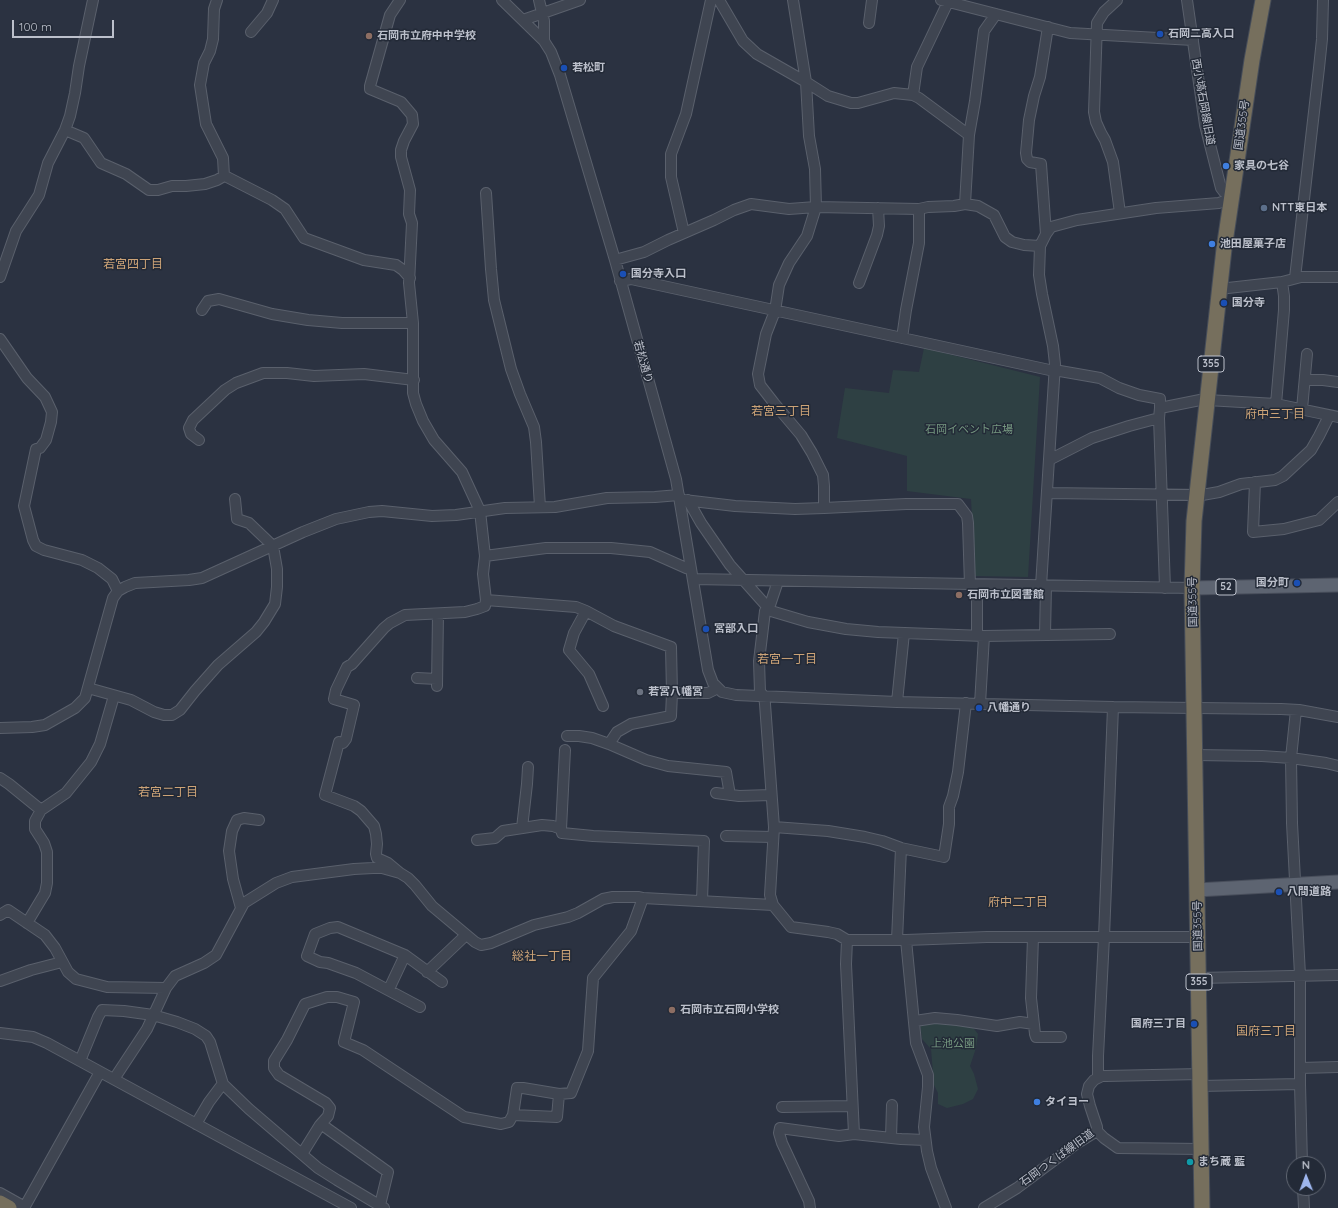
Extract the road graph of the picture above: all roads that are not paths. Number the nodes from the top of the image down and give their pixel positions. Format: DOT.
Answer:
graph roads {
  1 [pos="93,0"];
  2 [pos="217,0"];
  3 [pos="273,0"];
  4 [pos="400,0"];
  5 [pos="502,0"];
  6 [pos="539,0"];
  7 [pos="580,0"];
  8 [pos="711,0"];
  9 [pos="719,0"];
  10 [pos="792,0"];
  11 [pos="872,0"];
  12 [pos="1118,0"];
  13 [pos="1186,0"];
  14 [pos="1263,0"];
  15 [pos="1323,0"];
  16 [pos="944,1"];
  17 [pos="543,13"];
  18 [pos="996,14"];
  19 [pos="523,20"];
  20 [pos="869,23"];
  21 [pos="1048,27"];
  22 [pos="251,32"];
  23 [pos="1096,35"];
  24 [pos="1193,40"];
  25 [pos="544,41"];
  26 [pos="806,82"];
  27 [pos="913,95"];
  28 [pos="65,130"];
  29 [pos="969,135"];
  30 [pos="224,176"];
  31 [pos="486,194"];
  32 [pos="1231,198"];
  33 [pos="964,204"];
  34 [pos="816,207"];
  35 [pos="878,208"];
  36 [pos="919,209"];
  37 [pos="1120,213"];
  38 [pos="684,233"];
  39 [pos="1046,234"];
  40 [pos="1040,246"];
  41 [pos="614,260"];
  42 [pos="0,277"];
  43 [pos="1338,277"];
  44 [pos="410,278"];
  45 [pos="1295,278"];
  46 [pos="620,281"];
  47 [pos="1282,282"];
  48 [pos="859,283"];
  49 [pos="1219,289"];
  50 [pos="202,310"];
  51 [pos="775,310"];
  52 [pos="413,323"];
  53 [pos="902,338"];
  54 [pos="0,339"];
  55 [pos="1307,354"];
  56 [pos="1054,371"];
  57 [pos="414,380"];
  58 [pos="1306,380"];
  59 [pos="1338,382"];
  60 [pos="1207,400"];
  61 [pos="1276,404"];
  62 [pos="1302,409"];
  63 [pos="1160,413"];
  64 [pos="1334,416"];
  65 [pos="199,440"];
  66 [pos="1049,460"];
  67 [pos="1255,482"];
  68 [pos="1047,493"];
  69 [pos="1162,494"];
  70 [pos="1196,495"];
  71 [pos="682,498"];
  72 [pos="235,499"];
  73 [pos="1338,502"];
  74 [pos="540,507"];
  75 [pos="824,508"];
  76 [pos="480,512"];
  77 [pos="273,546"];
  78 [pos="486,556"];
  79 [pos="691,569"];
  80 [pos="693,579"];
  81 [pos="743,580"];
  82 [pos="778,581"];
  83 [pos="974,585"];
  84 [pos="1338,585"];
  85 [pos="1044,586"];
  86 [pos="1165,588"];
  87 [pos="1192,588"];
  88 [pos="118,591"];
  89 [pos="486,600"];
  90 [pos="767,608"];
  91 [pos="586,611"];
  92 [pos="438,614"];
  93 [pos="904,633"];
  94 [pos="1110,634"];
  95 [pos="1045,635"];
  96 [pos="980,636"];
  97 [pos="417,678"];
  98 [pos="88,688"];
  99 [pos="718,688"];
  100 [pos="672,693"];
  101 [pos="114,696"];
  102 [pos="764,696"];
  103 [pos="897,702"];
  104 [pos="966,703"];
  105 [pos="980,704"];
  106 [pos="603,706"];
  107 [pos="1113,707"];
  108 [pos="1194,708"];
  109 [pos="1296,710"];
  110 [pos="1338,717"];
  111 [pos="0,728"];
  112 [pos="567,736"];
  113 [pos="609,744"];
  114 [pos="566,750"];
  115 [pos="1195,755"];
  116 [pos="1291,758"];
  117 [pos="1338,766"];
  118 [pos="528,767"];
  119 [pos="0,778"];
  120 [pos="716,793"];
  121 [pos="771,794"];
  122 [pos="730,795"];
  123 [pos="41,810"];
  124 [pos="259,820"];
  125 [pos="522,828"];
  126 [pos="561,829"];
  127 [pos="774,832"];
  128 [pos="726,836"];
  129 [pos="477,840"];
  130 [pos="901,848"];
  131 [pos="400,873"];
  132 [pos="1338,882"];
  133 [pos="1294,885"];
  134 [pos="1197,890"];
  135 [pos="643,898"];
  136 [pos="702,901"];
  137 [pos="773,905"];
  138 [pos="241,908"];
  139 [pos="0,915"];
  140 [pos="27,923"];
  141 [pos="466,935"];
  142 [pos="1033,937"];
  143 [pos="1104,937"];
  144 [pos="1198,937"];
  145 [pos="847,940"];
  146 [pos="902,940"];
  147 [pos="405,955"];
  148 [pos="62,962"];
  149 [pos="427,972"];
  150 [pos="1300,975"];
  151 [pos="1338,975"];
  152 [pos="1199,978"];
  153 [pos="0,981"];
  154 [pos="442,982"];
  155 [pos="166,988"];
  156 [pos="389,990"];
  157 [pos="420,1007"];
  158 [pos="153,1015"];
  159 [pos="915,1021"];
  160 [pos="1034,1024"];
  161 [pos="0,1033"];
  162 [pos="1061,1037"];
  163 [pos="80,1061"];
  164 [pos="1338,1067"];
  165 [pos="1300,1068"];
  166 [pos="100,1072"];
  167 [pos="1098,1078"];
  168 [pos="114,1079"];
  169 [pos="1200,1080"];
  170 [pos="224,1084"];
  171 [pos="1300,1084"];
  172 [pos="559,1094"];
  173 [pos="892,1105"];
  174 [pos="852,1106"];
  175 [pos="782,1107"];
  176 [pos="513,1115"];
  177 [pos="196,1124"];
  178 [pos="321,1124"];
  179 [pos="1097,1131"];
  180 [pos="854,1134"];
  181 [pos="891,1138"];
  182 [pos="925,1140"];
  183 [pos="1201,1149"];
  184 [pos="302,1154"];
  185 [pos="1302,1156"];
  186 [pos="0,1193"];
  187 [pos="1303,1196"];
  188 [pos="0,1203"];
  189 [pos="25,1207"];
  190 [pos="382,1207"];
  191 [pos="9,1208"];
  192 [pos="351,1208"];
  193 [pos="810,1208"];
  194 [pos="946,1208"];
  195 [pos="984,1208"];
  196 [pos="1202,1208"];
  197 [pos="1304,1208"];
  1 -- 28 [label="street"];
  2 -- 30 [label="street"];
  3 -- 22 [label="street"];
  4 -- 44 [label="street"];
  5 -- 19 [label="street"];
  6 -- 17 [label="street"];
  7 -- 17 [label="street"];
  8 -- 38 [label="street"];
  9 -- 26 [label="street"];
  10 -- 26 [label="street"];
  11 -- 20 [label="street"];
  12 -- 23 [label="street"];
  13 -- 24 [label="street, 西小塙石岡線旧道"];
  14 -- 32 [label="highway, 国道355号 / 355"];
  15 -- 45 [label="street"];
  16 -- 18 [label="street"];
  16 -- 27 [label="street"];
  17 -- 19 [label="street"];
  17 -- 25 [label="street"];
  18 -- 21 [label="street"];
  18 -- 29 [label="street"];
  19 -- 25 [label="street"];
  21 -- 23 [label="street"];
  21 -- 39 [label="street"];
  23 -- 24 [label="street"];
  23 -- 37 [label="street"];
  24 -- 32 [label="street, 西小塙石岡線旧道"];
  25 -- 41 [label="street, 若松通り"];
  26 -- 27 [label="street"];
  26 -- 34 [label="street"];
  27 -- 29 [label="street"];
  28 -- 30 [label="street"];
  28 -- 42 [label="street"];
  29 -- 33 [label="street"];
  30 -- 44 [label="street"];
  31 -- 74 [label="street"];
  32 -- 37 [label="street"];
  32 -- 49 [label="highway, 国道355号 / 355"];
  33 -- 36 [label="street"];
  33 -- 40 [label="street"];
  34 -- 35 [label="street"];
  34 -- 38 [label="street"];
  34 -- 51 [label="street"];
  35 -- 36 [label="street"];
  35 -- 48 [label="street"];
  36 -- 53 [label="street"];
  37 -- 39 [label="street"];
  38 -- 41 [label="street"];
  39 -- 40 [label="street"];
  40 -- 56 [label="street"];
  41 -- 46 [label="street, 若松通り"];
  43 -- 45 [label="street"];
  44 -- 52 [label="street"];
  45 -- 47 [label="street"];
  46 -- 51 [label="street"];
  46 -- 71 [label="street, 若松通り"];
  47 -- 49 [label="street"];
  47 -- 61 [label="street"];
  49 -- 60 [label="highway, 国道355号 / 355"];
  50 -- 52 [label="street"];
  51 -- 53 [label="street"];
  51 -- 75 [label="street"];
  52 -- 57 [label="street"];
  53 -- 56 [label="street"];
  54 -- 88 [label="street"];
  55 -- 58 [label="street"];
  56 -- 63 [label="street"];
  56 -- 66 [label="street"];
  57 -- 65 [label="street"];
  57 -- 76 [label="street"];
  58 -- 59 [label="street"];
  58 -- 62 [label="street"];
  60 -- 61 [label="street"];
  60 -- 63 [label="street"];
  60 -- 70 [label="highway, 国道355号 / 355"];
  61 -- 62 [label="street"];
  62 -- 64 [label="street"];
  63 -- 66 [label="street"];
  63 -- 69 [label="street"];
  64 -- 67 [label="street"];
  66 -- 68 [label="street"];
  67 -- 70 [label="street"];
  67 -- 73 [label="street"];
  68 -- 69 [label="street"];
  68 -- 85 [label="street"];
  69 -- 70 [label="street"];
  69 -- 86 [label="street"];
  70 -- 87 [label="highway, 国道355号 / 355"];
  71 -- 74 [label="street"];
  71 -- 75 [label="street"];
  71 -- 79 [label="street, 若松通り"];
  71 -- 81 [label="street"];
  72 -- 77 [label="street"];
  74 -- 76 [label="street"];
  75 -- 83 [label="street"];
  76 -- 77 [label="street"];
  76 -- 78 [label="street"];
  77 -- 88 [label="street"];
  77 -- 101 [label="street"];
  78 -- 79 [label="street"];
  78 -- 89 [label="street"];
  79 -- 80 [label="street, 若松通り"];
  80 -- 81 [label="street"];
  80 -- 99 [label="street, 若松通り"];
  81 -- 82 [label="street"];
  81 -- 90 [label="street"];
  82 -- 83 [label="street"];
  82 -- 90 [label="street"];
  83 -- 85 [label="street"];
  83 -- 96 [label="street"];
  84 -- 87 [label="main road, 52"];
  85 -- 86 [label="street"];
  85 -- 95 [label="street"];
  86 -- 87 [label="street"];
  87 -- 108 [label="highway, 国道355号 / 355"];
  88 -- 98 [label="street"];
  89 -- 91 [label="street"];
  89 -- 92 [label="street"];
  90 -- 93 [label="street"];
  90 -- 102 [label="street"];
  91 -- 100 [label="street"];
  91 -- 106 [label="street"];
  92 -- 97 [label="street"];
  92 -- 131 [label="street"];
  93 -- 96 [label="street"];
  93 -- 103 [label="street"];
  94 -- 95 [label="street"];
  95 -- 96 [label="street"];
  96 -- 105 [label="street"];
  98 -- 101 [label="street"];
  98 -- 111 [label="street"];
  99 -- 100 [label="street"];
  99 -- 102 [label="street"];
  100 -- 113 [label="street"];
  101 -- 123 [label="street"];
  102 -- 103 [label="street"];
  102 -- 121 [label="street"];
  103 -- 104 [label="street"];
  104 -- 105 [label="street"];
  104 -- 130 [label="street"];
  105 -- 107 [label="street"];
  107 -- 108 [label="street"];
  107 -- 143 [label="street"];
  108 -- 109 [label="street"];
  108 -- 115 [label="highway, 国道355号 / 355"];
  109 -- 110 [label="street"];
  109 -- 116 [label="street"];
  112 -- 113 [label="street"];
  113 -- 122 [label="street"];
  114 -- 126 [label="street"];
  115 -- 116 [label="street"];
  115 -- 134 [label="highway, 国道355号 / 355"];
  116 -- 117 [label="street"];
  116 -- 133 [label="street"];
  118 -- 125 [label="street"];
  119 -- 123 [label="street"];
  120 -- 122 [label="street"];
  121 -- 122 [label="street"];
  121 -- 127 [label="street"];
  123 -- 140 [label="street"];
  124 -- 138 [label="street"];
  125 -- 126 [label="street"];
  125 -- 129 [label="street"];
  126 -- 136 [label="street"];
  127 -- 128 [label="street"];
  127 -- 130 [label="street"];
  127 -- 137 [label="street"];
  130 -- 146 [label="street"];
  131 -- 138 [label="street"];
  131 -- 141 [label="street"];
  132 -- 133 [label="main road"];
  133 -- 134 [label="main road"];
  133 -- 150 [label="street"];
  134 -- 144 [label="highway, 国道355号 / 355"];
  135 -- 136 [label="street"];
  135 -- 141 [label="street"];
  135 -- 172 [label="street"];
  136 -- 137 [label="street"];
  137 -- 145 [label="street"];
  138 -- 155 [label="street"];
  139 -- 140 [label="street"];
  140 -- 148 [label="street"];
  141 -- 149 [label="street"];
  142 -- 143 [label="street"];
  142 -- 146 [label="street"];
  142 -- 160 [label="street"];
  143 -- 144 [label="street"];
  143 -- 167 [label="street"];
  144 -- 152 [label="highway, 国道355号 / 355"];
  145 -- 146 [label="street"];
  145 -- 174 [label="street"];
  146 -- 159 [label="street"];
  147 -- 149 [label="street"];
  147 -- 156 [label="street"];
  147 -- 156 [label="street"];
  148 -- 153 [label="street"];
  148 -- 155 [label="street"];
  149 -- 154 [label="street"];
  150 -- 151 [label="street"];
  150 -- 152 [label="street"];
  150 -- 165 [label="street"];
  152 -- 169 [label="highway, 国道355号 / 355"];
  155 -- 158 [label="street"];
  156 -- 157 [label="street"];
  158 -- 163 [label="street"];
  158 -- 168 [label="street"];
  158 -- 170 [label="street"];
  159 -- 160 [label="street"];
  159 -- 182 [label="street"];
  160 -- 162 [label="street"];
  161 -- 163 [label="street"];
  163 -- 166 [label="street"];
  164 -- 165 [label="street"];
  165 -- 171 [label="street"];
  166 -- 168 [label="street"];
  166 -- 189 [label="street"];
  167 -- 169 [label="street"];
  167 -- 179 [label="street, 石岡つくば線旧道"];
  168 -- 177 [label="street"];
  169 -- 171 [label="street"];
  169 -- 183 [label="highway, 国道355号 / 355"];
  170 -- 177 [label="street"];
  170 -- 184 [label="street"];
  171 -- 185 [label="street"];
  172 -- 176 [label="street"];
  172 -- 176 [label="street"];
  173 -- 181 [label="street"];
  174 -- 175 [label="street"];
  174 -- 180 [label="street"];
  176 -- 178 [label="street"];
  177 -- 192 [label="street"];
  178 -- 184 [label="street"];
  178 -- 190 [label="street"];
  179 -- 183 [label="street"];
  179 -- 195 [label="street, 石岡つくば線旧道"];
  180 -- 181 [label="street"];
  180 -- 193 [label="street"];
  181 -- 182 [label="street"];
  182 -- 194 [label="street"];
  183 -- 196 [label="highway, 国道355号 / 355"];
  184 -- 190 [label="street"];
  186 -- 189 [label="street"];
  187 -- 197 [label="street"];
  188 -- 191 [label="highway"];
}
